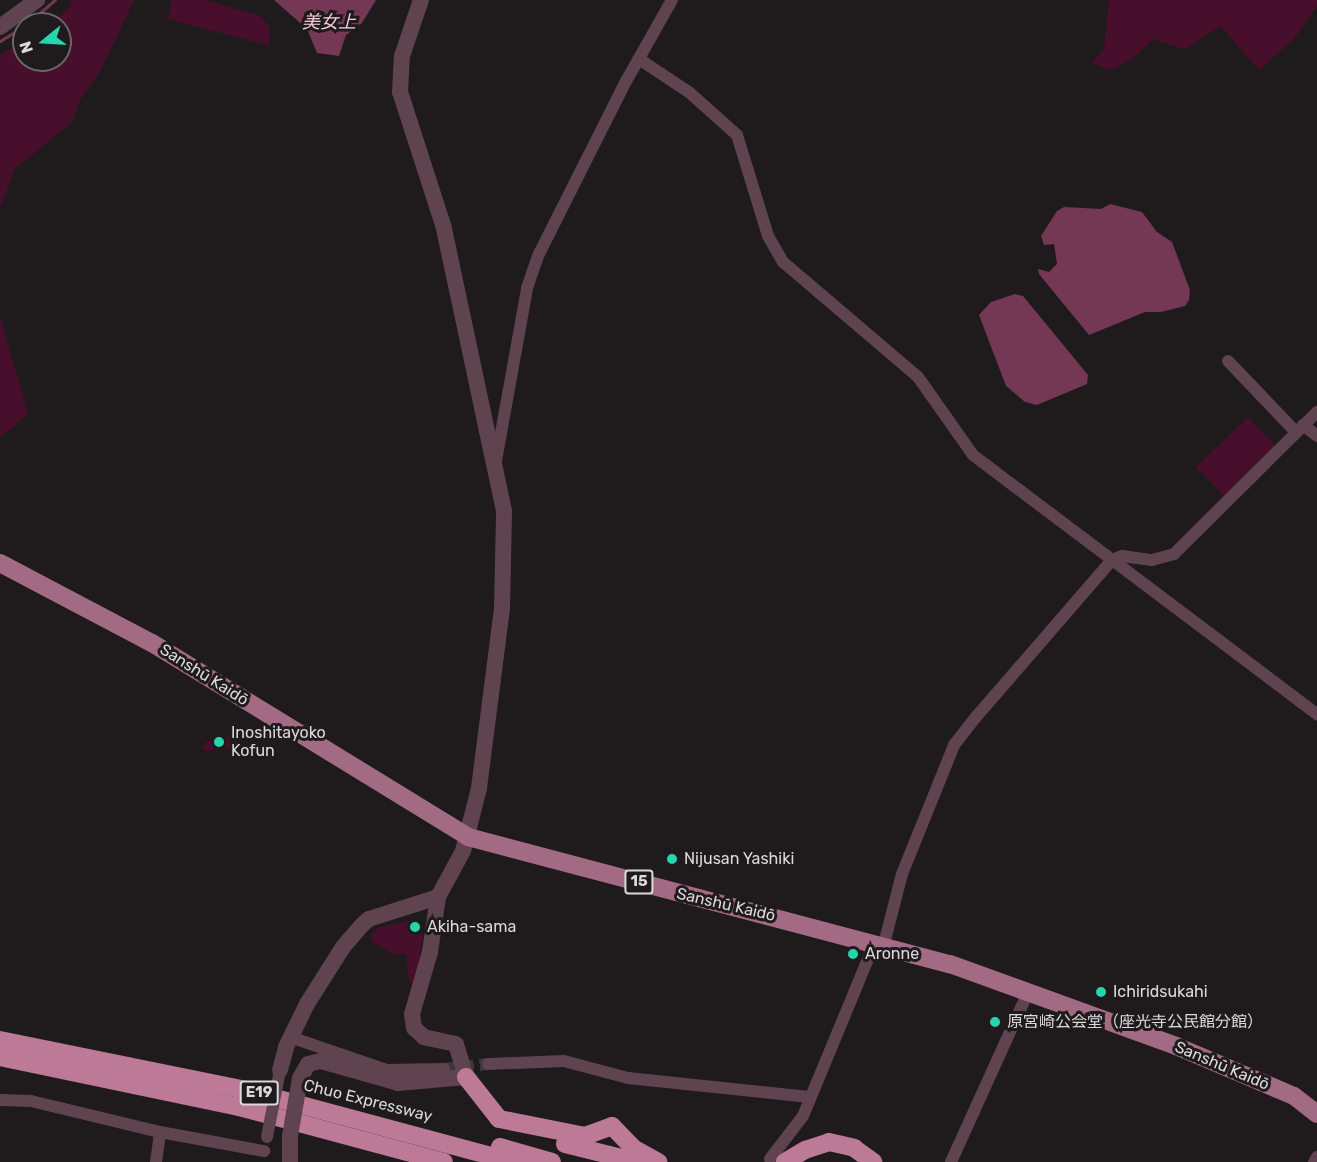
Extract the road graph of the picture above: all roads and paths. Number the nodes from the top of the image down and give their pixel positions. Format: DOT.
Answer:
graph roads {
  1 [pos="37,0"];
  2 [pos="421,0"];
  3 [pos="672,0"];
  4 [pos="0,27"];
  5 [pos="639,59"];
  6 [pos="1228,361"];
  7 [pos="1317,412"];
  8 [pos="1299,428"];
  9 [pos="1317,436"];
  10 [pos="496,461"];
  11 [pos="1112,560"];
  12 [pos="0,563"];
  13 [pos="1317,714"];
  14 [pos="468,837"];
  15 [pos="438,897"];
  16 [pos="879,943"];
  17 [pos="1028,992"];
  18 [pos="290,1037"];
  19 [pos="0,1040"];
  20 [pos="0,1057"];
  21 [pos="488,1064"];
  22 [pos="444,1069"];
  23 [pos="280,1070"];
  24 [pos="466,1077"];
  25 [pos="809,1097"];
  26 [pos="0,1100"];
  27 [pos="1317,1114"];
  28 [pos="360,1119"];
  29 [pos="160,1132"];
  30 [pos="367,1139"];
  31 [pos="264,1156"];
  32 [pos="1317,1156"];
  33 [pos="778,1161"];
  34 [pos="156,1162"];
  35 [pos="290,1162"];
  36 [pos="429,1162"];
  37 [pos="444,1162"];
  38 [pos="513,1162"];
  39 [pos="552,1162"];
  40 [pos="638,1162"];
  41 [pos="658,1162"];
  42 [pos="802,1162"];
  43 [pos="859,1162"];
  44 [pos="873,1162"];
  45 [pos="951,1162"];
  46 [pos="1314,1162"];
  1 -- 4 [label="street"];
  2 -- 10 [label="street"];
  3 -- 5 [label="street"];
  5 -- 10 [label="street"];
  5 -- 11 [label="street"];
  6 -- 8 [label="street"];
  7 -- 8 [label="street"];
  8 -- 9 [label="street"];
  8 -- 11 [label="street"];
  10 -- 14 [label="street"];
  11 -- 13 [label="street"];
  11 -- 16 [label="street"];
  12 -- 14 [label="main road, Sanshū Kaidō / 15"];
  14 -- 15 [label="street"];
  14 -- 16 [label="main road, Sanshū Kaidō / 15"];
  15 -- 18 [label="street"];
  15 -- 24 [label="street"];
  16 -- 17 [label="main road, Sanshū Kaidō / 15"];
  16 -- 25 [label="street"];
  17 -- 27 [label="main road, Sanshū Kaidō / 15"];
  17 -- 45 [label="street"];
  18 -- 22 [label="street"];
  18 -- 23 [label="street"];
  19 -- 28 [label="highway, Chuo Expressway / E19"];
  20 -- 30 [label="highway, E19"];
  21 -- 25 [label="street"];
  23 -- 31 [label="street, bridge"];
  24 -- 35 [label="street, bridge"];
  24 -- 40 [label="highway"];
  24 -- 41 [label="highway"];
  25 -- 33 [label="street"];
  26 -- 29 [label="street"];
  28 -- 38 [label="highway, Chuo Expressway / E19"];
  28 -- 39 [label="highway"];
  29 -- 31 [label="street"];
  29 -- 34 [label="street"];
  30 -- 36 [label="highway"];
  30 -- 37 [label="highway, E19"];
  32 -- 46 [label="street"];
  33 -- 44 [label="highway"];
  42 -- 43 [label="highway"];
}
